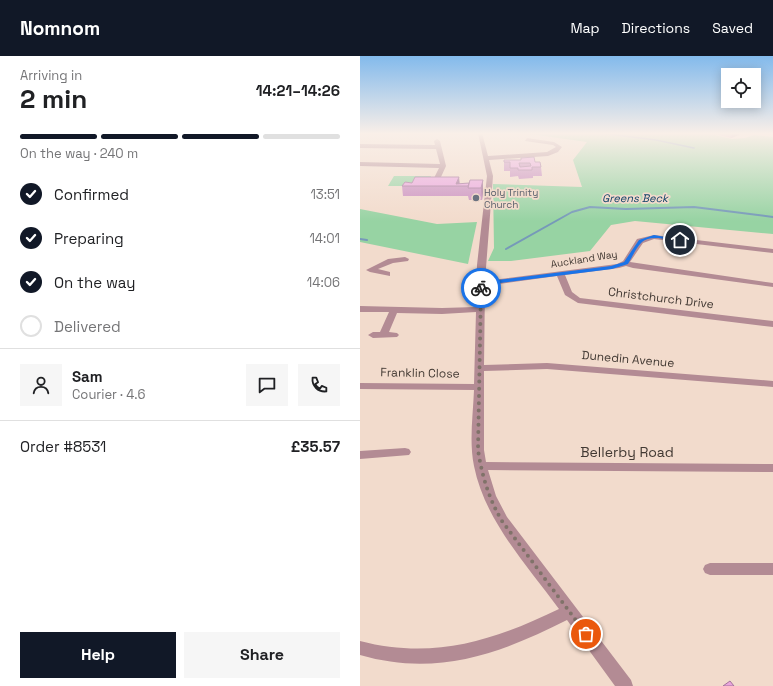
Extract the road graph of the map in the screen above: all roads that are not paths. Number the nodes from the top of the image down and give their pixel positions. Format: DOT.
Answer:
graph roads {
  1 [pos="442,162"];
  2 [pos="488,162"];
  3 [pos="360,164"];
  4 [pos="443,166"];
  5 [pos="454,183"];
  6 [pos="773,251"];
  7 [pos="385,255"];
  8 [pos="405,259"];
  9 [pos="391,261"];
  10 [pos="626,263"];
  11 [pos="370,270"];
  12 [pos="360,274"];
  13 [pos="387,274"];
  14 [pos="560,274"];
  15 [pos="481,284"];
  16 [pos="773,285"];
  17 [pos="360,309"];
  18 [pos="481,309"];
  19 [pos="394,310"];
  20 [pos="773,324"];
  21 [pos="372,335"];
  22 [pos="383,335"];
  23 [pos="394,335"];
  24 [pos="480,368"];
  25 [pos="773,384"];
  26 [pos="360,386"];
  27 [pos="480,387"];
  28 [pos="405,452"];
  29 [pos="360,455"];
  30 [pos="480,466"];
  31 [pos="773,468"];
  32 [pos="710,569"];
  33 [pos="773,569"];
  34 [pos="569,611"];
  35 [pos="360,648"];
  36 [pos="625,686"];
  1 -- 4 [label="street"];
  2 -- 15 [label="street"];
  3 -- 4 [label="street"];
  4 -- 5 [label="street"];
  6 -- 10 [label="street, Auckland Way"];
  7 -- 9 [label="street"];
  8 -- 9 [label="street"];
  9 -- 11 [label="street"];
  10 -- 14 [label="street, Auckland Way"];
  10 -- 16 [label="street"];
  11 -- 12 [label="street"];
  11 -- 13 [label="street"];
  14 -- 15 [label="street, Auckland Way"];
  14 -- 20 [label="street, Christchurch Drive"];
  15 -- 18 [label="street"];
  17 -- 19 [label="street"];
  18 -- 19 [label="street"];
  18 -- 24 [label="street"];
  19 -- 22 [label="street"];
  21 -- 22 [label="street"];
  22 -- 23 [label="street"];
  24 -- 25 [label="street, Dunedin Avenue"];
  24 -- 27 [label="street"];
  26 -- 27 [label="street, Franklin Close"];
  27 -- 30 [label="street"];
  28 -- 29 [label="street"];
  30 -- 31 [label="street, Bellerby Road"];
  30 -- 34 [label="street"];
  32 -- 33 [label="street"];
  34 -- 35 [label="street"];
  34 -- 36 [label="street"];
}
